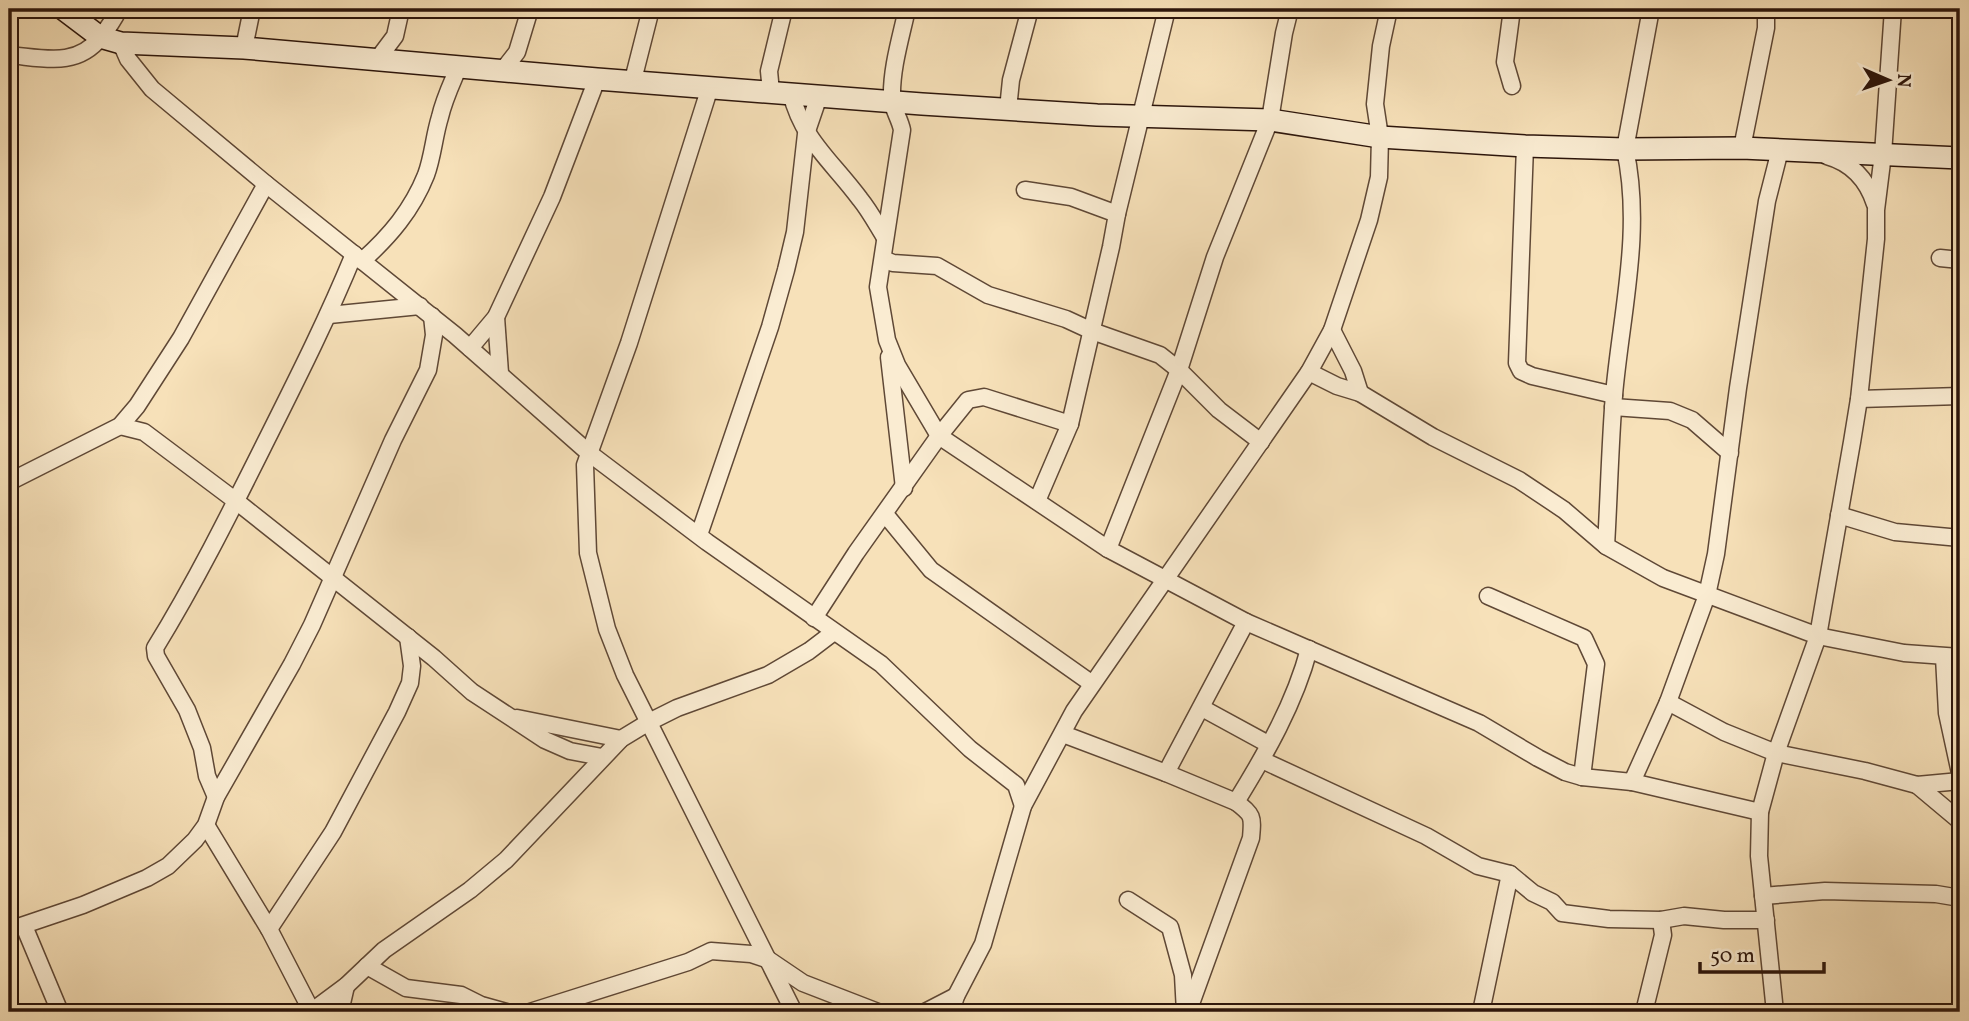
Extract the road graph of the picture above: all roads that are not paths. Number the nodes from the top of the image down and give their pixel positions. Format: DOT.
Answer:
graph roads {
  1 [pos="63,9"];
  2 [pos="119,9"];
  3 [pos="252,9"];
  4 [pos="401,9"];
  5 [pos="530,9"];
  6 [pos="651,9"];
  7 [pos="784,9"];
  8 [pos="907,9"];
  9 [pos="1030,9"];
  10 [pos="1167,9"];
  11 [pos="1290,9"];
  12 [pos="1389,9"];
  13 [pos="1512,9"];
  14 [pos="1651,9"];
  15 [pos="1766,9"];
  16 [pos="1893,9"];
  17 [pos="396,36"];
  18 [pos="100,37"];
  19 [pos="121,43"];
  20 [pos="244,48"];
  21 [pos="9,55"];
  22 [pos="377,60"];
  23 [pos="403,62"];
  24 [pos="513,64"];
  25 [pos="459,66"];
  26 [pos="597,79"];
  27 [pos="633,80"];
  28 [pos="1513,86"];
  29 [pos="710,87"];
  30 [pos="781,92"];
  31 [pos="819,96"];
  32 [pos="891,102"];
  33 [pos="1009,109"];
  34 [pos="1139,116"];
  35 [pos="1270,120"];
  36 [pos="806,134"];
  37 [pos="1380,138"];
  38 [pos="1525,146"];
  39 [pos="1742,148"];
  40 [pos="1625,149"];
  41 [pos="1780,150"];
  42 [pos="1814,152"];
  43 [pos="1883,155"];
  44 [pos="1960,158"];
  45 [pos="266,184"];
  46 [pos="1025,190"];
  47 [pos="1876,210"];
  48 [pos="1117,214"];
  49 [pos="884,236"];
  50 [pos="358,257"];
  51 [pos="1940,258"];
  52 [pos="883,259"];
  53 [pos="1960,260"];
  54 [pos="426,311"];
  55 [pos="330,315"];
  56 [pos="496,317"];
  57 [pos="1332,330"];
  58 [pos="1092,331"];
  59 [pos="455,335"];
  60 [pos="887,340"];
  61 [pos="470,348"];
  62 [pos="428,370"];
  63 [pos="1180,370"];
  64 [pos="1309,372"];
  65 [pos="500,373"];
  66 [pos="1360,393"];
  67 [pos="1960,396"];
  68 [pos="1859,400"];
  69 [pos="1614,401"];
  70 [pos="137,406"];
  71 [pos="1070,424"];
  72 [pos="120,426"];
  73 [pos="144,432"];
  74 [pos="939,436"];
  75 [pos="1261,442"];
  76 [pos="589,453"];
  77 [pos="1730,453"];
  78 [pos="9,482"];
  79 [pos="904,488"];
  80 [pos="236,501"];
  81 [pos="1037,501"];
  82 [pos="885,514"];
  83 [pos="1839,515"];
  84 [pos="699,535"];
  85 [pos="1960,538"];
  86 [pos="1606,545"];
  87 [pos="1108,549"];
  88 [pos="332,578"];
  89 [pos="1166,578"];
  90 [pos="1707,594"];
  91 [pos="1488,596"];
  92 [pos="814,618"];
  93 [pos="1247,622"];
  94 [pos="834,632"];
  95 [pos="1818,636"];
  96 [pos="408,638"];
  97 [pos="1309,649"];
  98 [pos="1325,657"];
  99 [pos="1952,657"];
  100 [pos="1302,678"];
  101 [pos="1091,684"];
  102 [pos="1668,702"];
  103 [pos="1202,708"];
  104 [pos="508,716"];
  105 [pos="649,722"];
  106 [pos="1063,734"];
  107 [pos="621,739"];
  108 [pos="1268,744"];
  109 [pos="570,751"];
  110 [pos="1776,753"];
  111 [pos="602,757"];
  112 [pos="1262,760"];
  113 [pos="1166,773"];
  114 [pos="1960,773"];
  115 [pos="1038,777"];
  116 [pos="1581,777"];
  117 [pos="581,779"];
  118 [pos="1960,781"];
  119 [pos="1632,782"];
  120 [pos="1016,785"];
  121 [pos="1917,785"];
  122 [pos="216,797"];
  123 [pos="1236,802"];
  124 [pos="1023,806"];
  125 [pos="1760,812"];
  126 [pos="1960,821"];
  127 [pos="206,825"];
  128 [pos="1510,874"];
  129 [pos="1763,896"];
  130 [pos="1960,898"];
  131 [pos="1128,900"];
  132 [pos="1661,920"];
  133 [pos="1766,920"];
  134 [pos="16,928"];
  135 [pos="269,929"];
  136 [pos="769,960"];
  137 [pos="367,966"];
  138 [pos="346,986"];
  139 [pos="954,1004"];
  140 [pos="1777,1011"];
  141 [pos="60,1012"];
  142 [pos="312,1012"];
  143 [pos="340,1012"];
  144 [pos="506,1012"];
  145 [pos="530,1012"];
  146 [pos="794,1012"];
  147 [pos="878,1012"];
  148 [pos="925,1012"];
  149 [pos="1187,1012"];
  150 [pos="1481,1012"];
  151 [pos="1644,1012"];
  1 -- 18 [label="street"];
  2 -- 18 [label="street"];
  3 -- 20 [label="street"];
  4 -- 17 [label="street"];
  5 -- 24 [label="street"];
  6 -- 27 [label="street"];
  7 -- 30 [label="street"];
  8 -- 32 [label="street"];
  9 -- 33 [label="street"];
  10 -- 34 [label="street"];
  11 -- 35 [label="street"];
  12 -- 37 [label="street"];
  13 -- 28 [label="street"];
  14 -- 40 [label="street"];
  15 -- 39 [label="street"];
  16 -- 43 [label="street"];
  17 -- 22 [label="street"];
  17 -- 23 [label="street"];
  18 -- 19 [label="street"];
  18 -- 21 [label="street"];
  19 -- 20 [label="street"];
  19 -- 45 [label="street"];
  20 -- 22 [label="street"];
  22 -- 23 [label="street"];
  23 -- 25 [label="street"];
  24 -- 25 [label="street"];
  24 -- 26 [label="street"];
  25 -- 50 [label="street"];
  26 -- 27 [label="street"];
  26 -- 56 [label="street"];
  27 -- 29 [label="street"];
  29 -- 30 [label="street"];
  29 -- 76 [label="street"];
  30 -- 31 [label="street"];
  30 -- 36 [label="street"];
  31 -- 32 [label="street"];
  31 -- 36 [label="street"];
  32 -- 33 [label="street"];
  32 -- 49 [label="street"];
  33 -- 34 [label="street"];
  34 -- 35 [label="street"];
  34 -- 48 [label="street"];
  35 -- 37 [label="street"];
  35 -- 63 [label="street"];
  36 -- 49 [label="street"];
  36 -- 84 [label="street"];
  37 -- 38 [label="street"];
  37 -- 57 [label="street"];
  38 -- 40 [label="street"];
  38 -- 69 [label="street"];
  39 -- 40 [label="street"];
  39 -- 41 [label="street"];
  40 -- 69 [label="street"];
  41 -- 42 [label="street"];
  41 -- 77 [label="street"];
  42 -- 43 [label="street"];
  42 -- 47 [label="street"];
  43 -- 44 [label="street"];
  43 -- 47 [label="street"];
  45 -- 50 [label="street"];
  45 -- 70 [label="street"];
  46 -- 48 [label="street"];
  47 -- 68 [label="street"];
  48 -- 58 [label="street"];
  49 -- 52 [label="street"];
  50 -- 54 [label="street"];
  50 -- 55 [label="street"];
  51 -- 53 [label="street"];
  52 -- 58 [label="street"];
  52 -- 60 [label="street"];
  54 -- 55 [label="street"];
  54 -- 59 [label="street"];
  54 -- 62 [label="street"];
  55 -- 80 [label="street"];
  56 -- 61 [label="street"];
  56 -- 65 [label="street"];
  57 -- 64 [label="street"];
  57 -- 66 [label="street"];
  58 -- 63 [label="street"];
  58 -- 71 [label="street"];
  59 -- 61 [label="street"];
  59 -- 62 [label="street"];
  60 -- 74 [label="street"];
  60 -- 79 [label="street"];
  61 -- 65 [label="street"];
  62 -- 88 [label="street"];
  63 -- 75 [label="street"];
  63 -- 87 [label="street"];
  64 -- 66 [label="street"];
  64 -- 75 [label="street"];
  65 -- 76 [label="street"];
  66 -- 86 [label="street"];
  67 -- 68 [label="street"];
  68 -- 83 [label="street"];
  69 -- 77 [label="street"];
  69 -- 86 [label="street"];
  70 -- 72 [label="street"];
  70 -- 73 [label="street"];
  71 -- 74 [label="street"];
  71 -- 81 [label="street"];
  72 -- 73 [label="street"];
  72 -- 78 [label="street"];
  73 -- 80 [label="street"];
  74 -- 79 [label="street"];
  74 -- 81 [label="street"];
  75 -- 89 [label="street"];
  76 -- 84 [label="street"];
  76 -- 105 [label="street"];
  77 -- 90 [label="street"];
  79 -- 82 [label="street"];
  80 -- 88 [label="street"];
  80 -- 122 [label="street"];
  81 -- 87 [label="street"];
  82 -- 92 [label="street"];
  82 -- 101 [label="street"];
  83 -- 85 [label="street"];
  83 -- 95 [label="street"];
  84 -- 92 [label="street"];
  86 -- 90 [label="street"];
  87 -- 89 [label="street"];
  88 -- 96 [label="street"];
  88 -- 122 [label="street"];
  89 -- 93 [label="street"];
  89 -- 101 [label="street"];
  90 -- 95 [label="street"];
  90 -- 102 [label="street"];
  91 -- 116 [label="street"];
  92 -- 94 [label="street"];
  93 -- 97 [label="street"];
  93 -- 103 [label="street"];
  94 -- 105 [label="street"];
  94 -- 120 [label="street"];
  95 -- 99 [label="street"];
  95 -- 110 [label="street"];
  96 -- 104 [label="street"];
  96 -- 135 [label="street"];
  97 -- 98 [label="street"];
  97 -- 100 [label="street"];
  98 -- 100 [label="street"];
  98 -- 116 [label="street"];
  99 -- 114 [label="street"];
  100 -- 108 [label="street"];
  101 -- 106 [label="street"];
  102 -- 110 [label="street"];
  102 -- 119 [label="street"];
  103 -- 108 [label="street"];
  103 -- 113 [label="street"];
  104 -- 107 [label="street"];
  104 -- 109 [label="street"];
  105 -- 107 [label="street"];
  105 -- 136 [label="street"];
  106 -- 113 [label="street"];
  106 -- 115 [label="street"];
  107 -- 111 [label="street"];
  108 -- 112 [label="street"];
  109 -- 111 [label="street"];
  109 -- 117 [label="street"];
  110 -- 121 [label="street"];
  110 -- 125 [label="street"];
  111 -- 117 [label="street"];
  112 -- 123 [label="street"];
  112 -- 128 [label="street"];
  113 -- 123 [label="street"];
  115 -- 120 [label="street"];
  115 -- 124 [label="street"];
  116 -- 119 [label="street"];
  117 -- 137 [label="street"];
  118 -- 121 [label="street"];
  119 -- 125 [label="street"];
  120 -- 124 [label="street"];
  121 -- 126 [label="street"];
  122 -- 127 [label="street"];
  123 -- 149 [label="street"];
  124 -- 139 [label="street"];
  125 -- 129 [label="street"];
  127 -- 134 [label="street"];
  127 -- 135 [label="street"];
  128 -- 132 [label="street"];
  128 -- 150 [label="street"];
  129 -- 130 [label="street"];
  129 -- 133 [label="street"];
  131 -- 149 [label="street"];
  132 -- 133 [label="street"];
  132 -- 151 [label="street"];
  133 -- 140 [label="street"];
  134 -- 141 [label="street"];
  135 -- 142 [label="street"];
  136 -- 145 [label="street"];
  136 -- 146 [label="street"];
  136 -- 147 [label="street"];
  137 -- 138 [label="street"];
  137 -- 144 [label="street"];
  138 -- 142 [label="street"];
  138 -- 143 [label="street"];
  139 -- 148 [label="street"];
}
